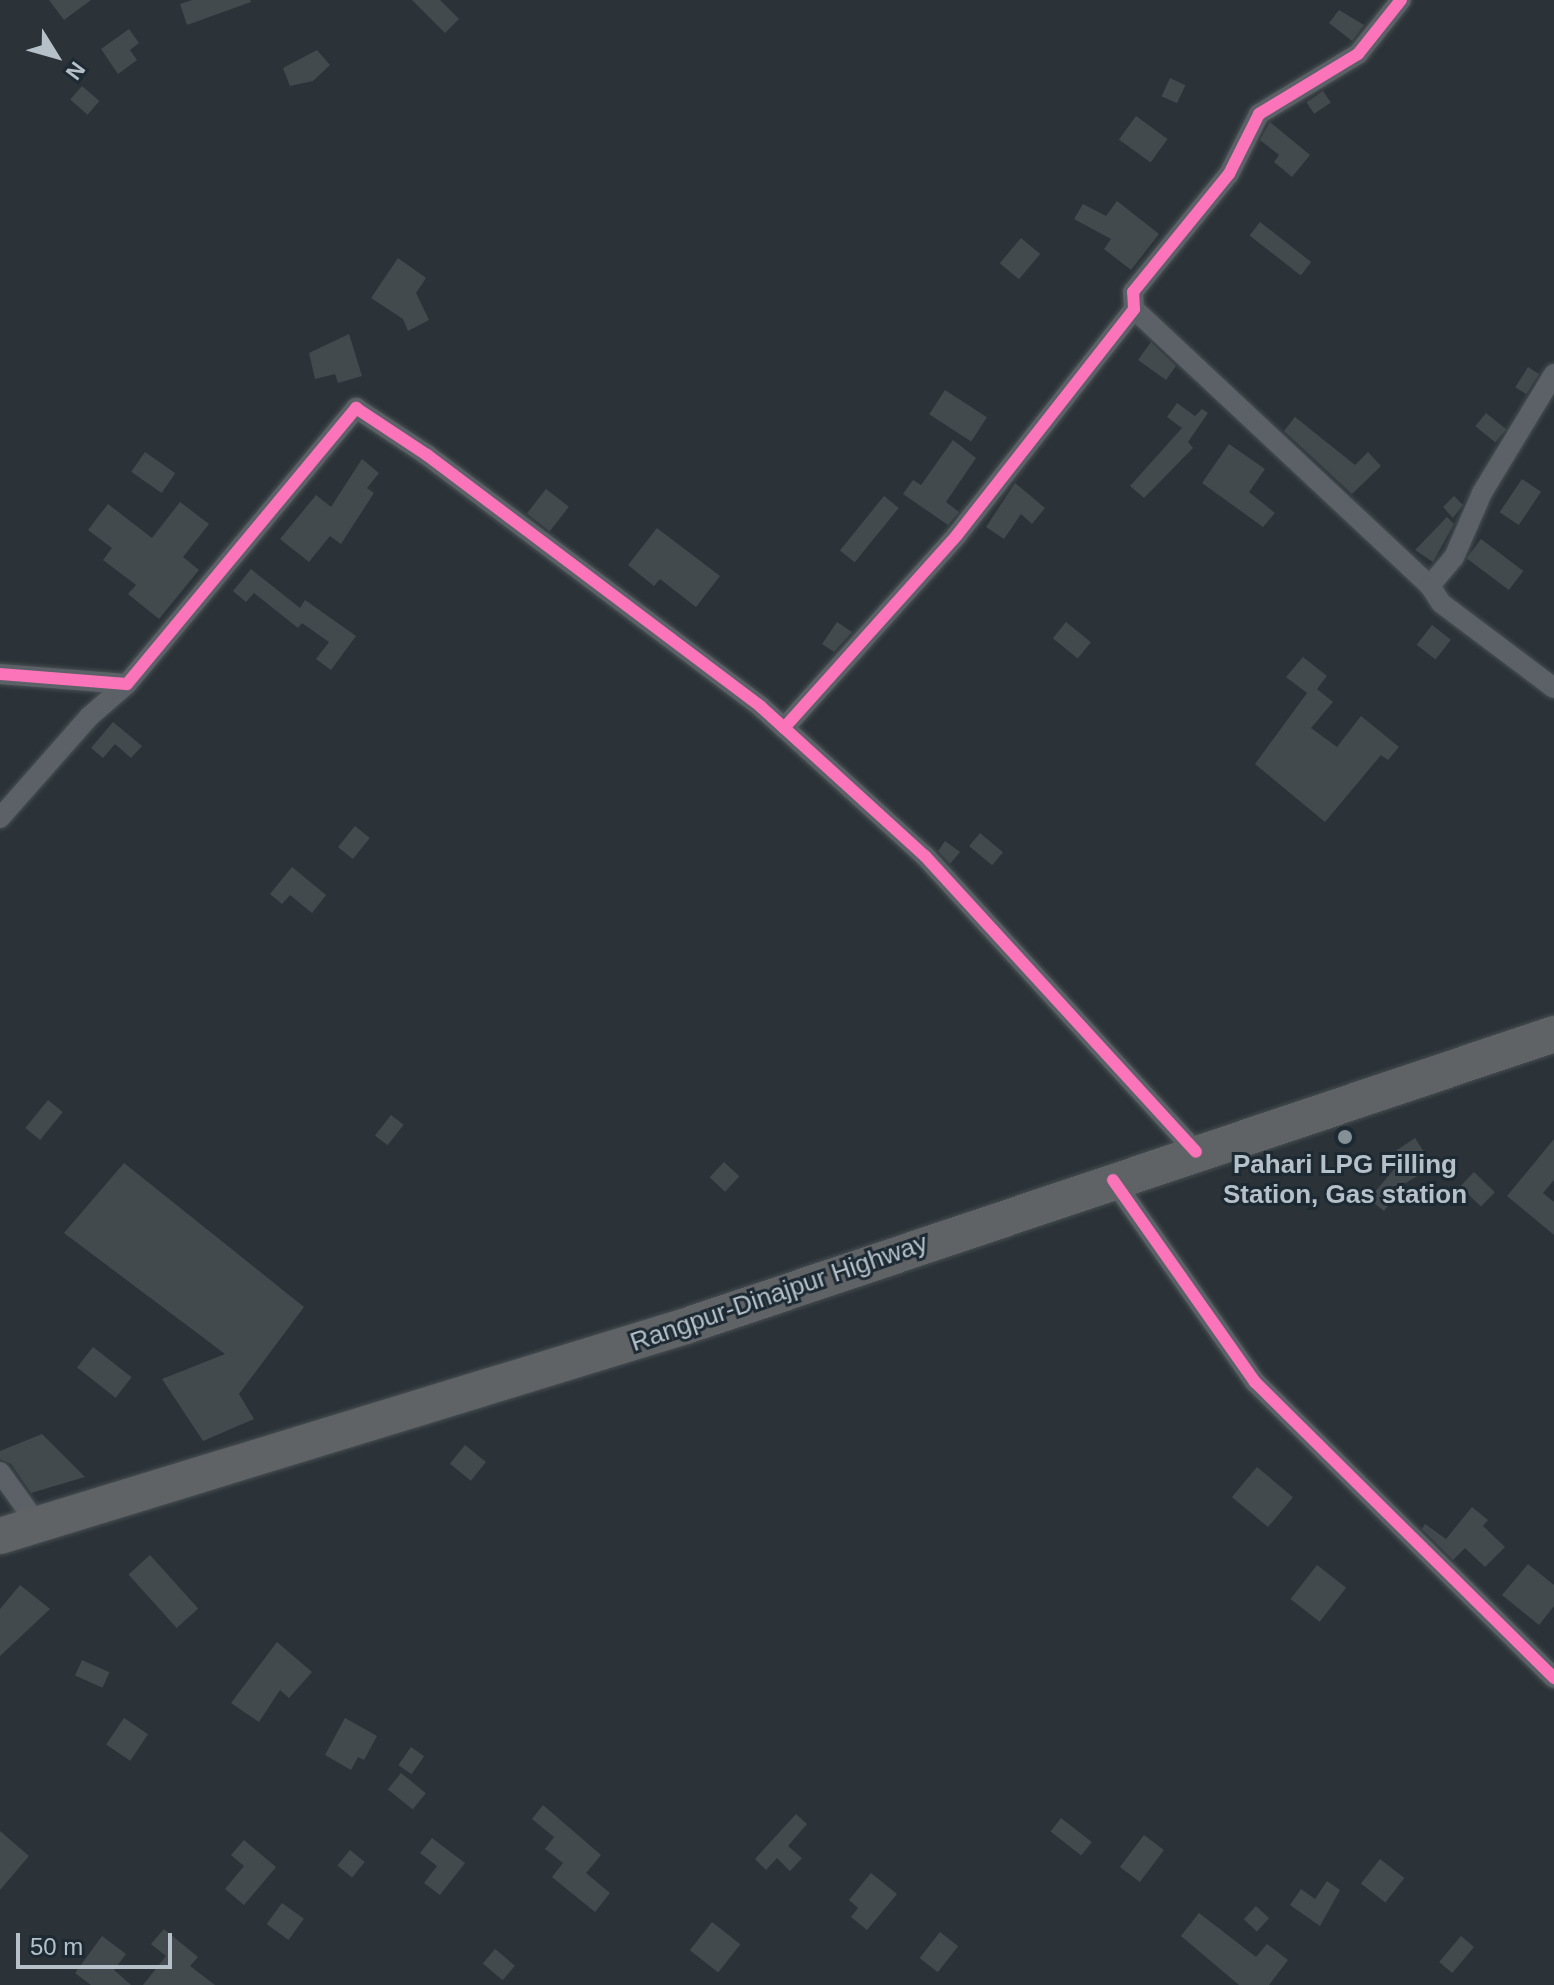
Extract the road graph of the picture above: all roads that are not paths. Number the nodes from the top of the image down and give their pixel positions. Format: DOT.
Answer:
graph roads {
  1 [pos="1401,0"];
  2 [pos="1134,309"];
  3 [pos="1554,374"];
  4 [pos="1430,586"];
  5 [pos="0,674"];
  6 [pos="127,684"];
  7 [pos="1554,688"];
  8 [pos="784,728"];
  9 [pos="0,818"];
  10 [pos="1554,1034"];
  11 [pos="1196,1152"];
  12 [pos="1113,1180"];
  13 [pos="0,1472"];
  14 [pos="38,1525"];
  15 [pos="0,1536"];
  16 [pos="1554,1678"];
  1 -- 2 [label="street"];
  2 -- 4 [label="street"];
  2 -- 8 [label="street"];
  3 -- 4 [label="street"];
  4 -- 7 [label="street"];
  5 -- 6 [label="street"];
  6 -- 8 [label="street"];
  6 -- 9 [label="street"];
  8 -- 11 [label="street"];
  10 -- 11 [label="highway, Rangpur-Dinajpur Highway"];
  11 -- 12 [label="highway, Rangpur-Dinajpur Highway"];
  12 -- 14 [label="highway, Rangpur-Dinajpur Highway"];
  12 -- 16 [label="street"];
  13 -- 14 [label="street"];
  14 -- 15 [label="highway, Rangpur-Dinajpur Highway"];
}
